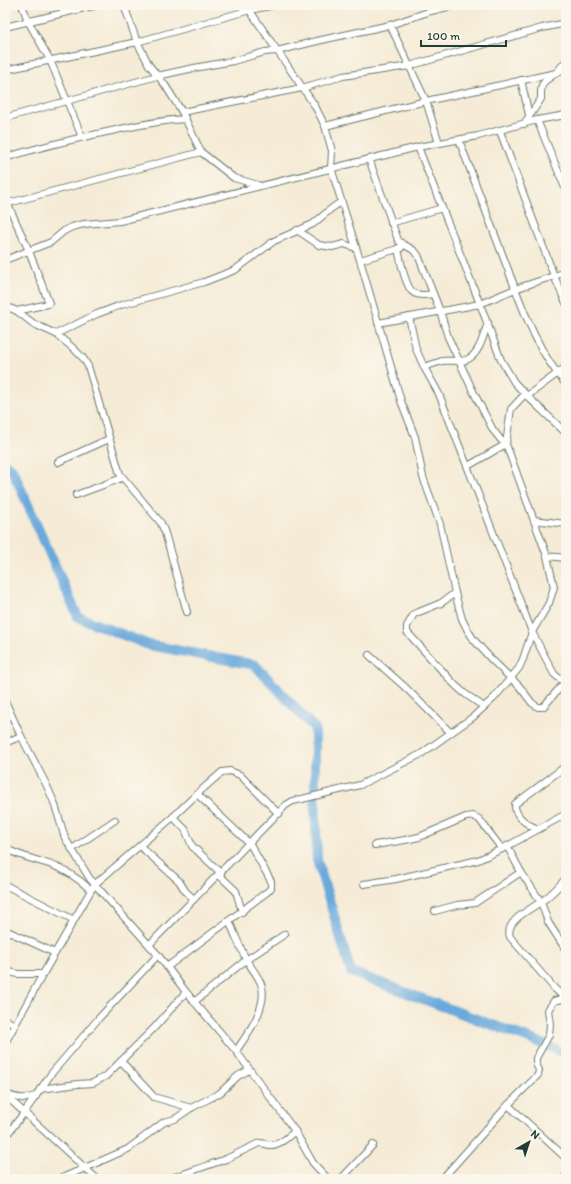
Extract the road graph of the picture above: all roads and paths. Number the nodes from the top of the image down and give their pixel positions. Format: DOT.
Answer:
graph roads {
  1 [pos="22,5"];
  2 [pos="96,5"];
  3 [pos="124,5"];
  4 [pos="246,5"];
  5 [pos="274,5"];
  6 [pos="456,5"];
  7 [pos="431,8"];
  8 [pos="250,10"];
  9 [pos="28,21"];
  10 [pos="566,23"];
  11 [pos="390,25"];
  12 [pos="5,27"];
  13 [pos="137,42"];
  14 [pos="277,51"];
  15 [pos="50,60"];
  16 [pos="566,61"];
  17 [pos="409,66"];
  18 [pos="5,70"];
  19 [pos="566,70"];
  20 [pos="556,73"];
  21 [pos="157,76"];
  22 [pos="521,80"];
  23 [pos="302,88"];
  24 [pos="68,100"];
  25 [pos="426,101"];
  26 [pos="182,112"];
  27 [pos="529,115"];
  28 [pos="566,115"];
  29 [pos="5,118"];
  30 [pos="186,119"];
  31 [pos="537,120"];
  32 [pos="524,124"];
  33 [pos="325,126"];
  34 [pos="500,131"];
  35 [pos="82,137"];
  36 [pos="459,140"];
  37 [pos="439,143"];
  38 [pos="418,147"];
  39 [pos="201,152"];
  40 [pos="5,158"];
  41 [pos="369,159"];
  42 [pos="331,168"];
  43 [pos="258,186"];
  44 [pos="566,190"];
  45 [pos="6,202"];
  46 [pos="341,202"];
  47 [pos="442,208"];
  48 [pos="391,223"];
  49 [pos="297,230"];
  50 [pos="352,235"];
  51 [pos="344,244"];
  52 [pos="406,246"];
  53 [pos="356,248"];
  54 [pos="398,248"];
  55 [pos="29,251"];
  56 [pos="5,260"];
  57 [pos="360,260"];
  58 [pos="566,272"];
  59 [pos="554,276"];
  60 [pos="515,289"];
  61 [pos="433,294"];
  62 [pos="566,303"];
  63 [pos="480,304"];
  64 [pos="5,306"];
  65 [pos="17,311"];
  66 [pos="440,311"];
  67 [pos="409,317"];
  68 [pos="378,323"];
  69 [pos="488,323"];
  70 [pos="56,334"];
  71 [pos="459,362"];
  72 [pos="424,367"];
  73 [pos="566,367"];
  74 [pos="556,373"];
  75 [pos="566,384"];
  76 [pos="526,395"];
  77 [pos="566,433"];
  78 [pos="109,439"];
  79 [pos="506,444"];
  80 [pos="58,462"];
  81 [pos="468,466"];
  82 [pos="122,478"];
  83 [pos="76,495"];
  84 [pos="534,520"];
  85 [pos="566,524"];
  86 [pos="547,556"];
  87 [pos="566,558"];
  88 [pos="455,593"];
  89 [pos="187,612"];
  90 [pos="532,632"];
  91 [pos="369,655"];
  92 [pos="511,678"];
  93 [pos="566,682"];
  94 [pos="5,701"];
  95 [pos="484,707"];
  96 [pos="451,733"];
  97 [pos="21,736"];
  98 [pos="5,743"];
  99 [pos="566,766"];
  100 [pos="197,794"];
  101 [pos="278,814"];
  102 [pos="566,814"];
  103 [pos="173,817"];
  104 [pos="115,820"];
  105 [pos="539,829"];
  106 [pos="250,844"];
  107 [pos="375,845"];
  108 [pos="140,846"];
  109 [pos="505,848"];
  110 [pos="72,849"];
  111 [pos="6,850"];
  112 [pos="521,872"];
  113 [pos="220,874"];
  114 [pos="566,878"];
  115 [pos="364,884"];
  116 [pos="5,885"];
  117 [pos="93,887"];
  118 [pos="194,899"];
  119 [pos="541,902"];
  120 [pos="434,911"];
  121 [pos="242,912"];
  122 [pos="74,920"];
  123 [pos="229,921"];
  124 [pos="5,930"];
  125 [pos="286,934"];
  126 [pos="149,945"];
  127 [pos="566,950"];
  128 [pos="55,953"];
  129 [pos="158,955"];
  130 [pos="246,960"];
  131 [pos="167,967"];
  132 [pos="5,971"];
  133 [pos="43,974"];
  134 [pos="555,989"];
  135 [pos="186,992"];
  136 [pos="565,998"];
  137 [pos="554,1001"];
  138 [pos="194,1002"];
  139 [pos="5,1019"];
  140 [pos="14,1025"];
  141 [pos="5,1043"];
  142 [pos="236,1051"];
  143 [pos="121,1061"];
  144 [pos="249,1070"];
  145 [pos="40,1089"];
  146 [pos="5,1094"];
  147 [pos="36,1096"];
  148 [pos="508,1105"];
  149 [pos="190,1108"];
  150 [pos="24,1113"];
  151 [pos="294,1131"];
  152 [pos="5,1137"];
  153 [pos="373,1145"];
  154 [pos="566,1158"];
  155 [pos="85,1168"];
  156 [pos="566,1176"];
  157 [pos="60,1179"];
  158 [pos="97,1179"];
  159 [pos="169,1179"];
  160 [pos="328,1179"];
  161 [pos="341,1179"];
  162 [pos="442,1179"];
  163 [pos="563,1179"];
  1 -- 9 [label="street"];
  2 -- 9 [label="street"];
  3 -- 13 [label="street"];
  4 -- 8 [label="street"];
  5 -- 8 [label="street"];
  6 -- 7 [label="street"];
  7 -- 11 [label="street"];
  8 -- 13 [label="street"];
  8 -- 14 [label="street"];
  9 -- 12 [label="street"];
  9 -- 15 [label="street"];
  10 -- 17 [label="street"];
  11 -- 14 [label="street"];
  11 -- 17 [label="street"];
  13 -- 15 [label="street"];
  13 -- 21 [label="street"];
  14 -- 21 [label="street"];
  14 -- 23 [label="street"];
  15 -- 18 [label="street"];
  15 -- 24 [label="street"];
  16 -- 20 [label="street"];
  17 -- 23 [label="street"];
  17 -- 25 [label="street"];
  19 -- 20 [label="street"];
  20 -- 22 [label="street"];
  20 -- 27 [label="street"];
  21 -- 24 [label="street"];
  21 -- 26 [label="street"];
  22 -- 25 [label="street"];
  22 -- 27 [label="street"];
  23 -- 26 [label="street"];
  23 -- 33 [label="street"];
  24 -- 29 [label="street"];
  24 -- 35 [label="street"];
  25 -- 33 [label="street"];
  25 -- 37 [label="street"];
  26 -- 30 [label="street"];
  27 -- 32 [label="street"];
  28 -- 31 [label="street"];
  30 -- 35 [label="street"];
  30 -- 39 [label="street"];
  31 -- 32 [label="street"];
  31 -- 44 [label="street"];
  32 -- 34 [label="street"];
  33 -- 42 [label="street"];
  34 -- 36 [label="street"];
  34 -- 59 [label="street"];
  35 -- 40 [label="street"];
  36 -- 37 [label="street"];
  36 -- 60 [label="street"];
  37 -- 38 [label="street"];
  38 -- 41 [label="street"];
  38 -- 47 [label="street"];
  39 -- 43 [label="street"];
  39 -- 45 [label="street"];
  41 -- 42 [label="street"];
  41 -- 48 [label="street"];
  42 -- 43 [label="street"];
  42 -- 46 [label="street"];
  43 -- 55 [label="street"];
  45 -- 55 [label="street"];
  46 -- 49 [label="street"];
  46 -- 50 [label="street"];
  47 -- 48 [label="street"];
  47 -- 63 [label="street"];
  48 -- 52 [label="street"];
  49 -- 51 [label="street"];
  49 -- 70 [label="street"];
  50 -- 51 [label="street"];
  50 -- 53 [label="street"];
  51 -- 53 [label="street"];
  52 -- 54 [label="street"];
  52 -- 61 [label="street"];
  53 -- 57 [label="street"];
  54 -- 57 [label="street"];
  54 -- 61 [label="street"];
  55 -- 56 [label="street"];
  55 -- 65 [label="street"];
  57 -- 68 [label="street"];
  58 -- 59 [label="street"];
  59 -- 60 [label="street"];
  59 -- 62 [label="street"];
  60 -- 63 [label="street"];
  60 -- 74 [label="street"];
  61 -- 66 [label="street"];
  63 -- 66 [label="street"];
  63 -- 69 [label="street"];
  64 -- 65 [label="street"];
  65 -- 70 [label="street"];
  66 -- 67 [label="street"];
  66 -- 71 [label="street"];
  67 -- 68 [label="street"];
  67 -- 72 [label="street"];
  68 -- 88 [label="street"];
  69 -- 71 [label="street"];
  69 -- 76 [label="street"];
  70 -- 78 [label="street"];
  71 -- 72 [label="street"];
  71 -- 79 [label="street"];
  72 -- 81 [label="street"];
  73 -- 74 [label="street"];
  74 -- 75 [label="street"];
  74 -- 76 [label="street"];
  76 -- 77 [label="street"];
  76 -- 79 [label="street"];
  78 -- 80 [label="street"];
  78 -- 82 [label="street"];
  79 -- 81 [label="street"];
  79 -- 84 [label="street"];
  81 -- 90 [label="street"];
  82 -- 83 [label="street"];
  82 -- 89 [label="street"];
  84 -- 85 [label="street"];
  84 -- 86 [label="street"];
  86 -- 87 [label="street"];
  86 -- 90 [label="street"];
  88 -- 92 [label="street"];
  88 -- 95 [label="street"];
  90 -- 92 [label="street"];
  90 -- 93 [label="street"];
  91 -- 96 [label="street"];
  92 -- 93 [label="street"];
  92 -- 95 [label="street"];
  94 -- 97 [label="street"];
  95 -- 96 [label="street"];
  96 -- 101 [label="street"];
  97 -- 98 [label="street"];
  97 -- 110 [label="street"];
  99 -- 105 [label="street"];
  100 -- 101 [label="street"];
  100 -- 103 [label="street"];
  100 -- 106 [label="street"];
  101 -- 106 [label="street"];
  102 -- 105 [label="street"];
  103 -- 108 [label="street"];
  103 -- 113 [label="street"];
  104 -- 110 [label="street"];
  105 -- 109 [label="street"];
  106 -- 113 [label="street"];
  106 -- 121 [label="street"];
  107 -- 109 [label="street"];
  108 -- 117 [label="street"];
  108 -- 118 [label="street"];
  109 -- 112 [label="street"];
  109 -- 115 [label="street"];
  110 -- 117 [label="street"];
  111 -- 117 [label="street"];
  112 -- 119 [label="street"];
  112 -- 120 [label="street"];
  113 -- 118 [label="street"];
  113 -- 121 [label="street"];
  114 -- 119 [label="street"];
  116 -- 122 [label="street"];
  117 -- 122 [label="street"];
  117 -- 126 [label="street"];
  118 -- 126 [label="street"];
  119 -- 127 [label="street"];
  119 -- 134 [label="street"];
  121 -- 123 [label="street"];
  122 -- 128 [label="street"];
  123 -- 130 [label="street"];
  123 -- 131 [label="street"];
  124 -- 128 [label="street"];
  125 -- 130 [label="street"];
  126 -- 129 [label="street"];
  128 -- 133 [label="street"];
  129 -- 131 [label="street"];
  129 -- 145 [label="street"];
  130 -- 138 [label="street"];
  130 -- 142 [label="street"];
  131 -- 135 [label="street"];
  132 -- 133 [label="street"];
  133 -- 140 [label="street"];
  134 -- 136 [label="street"];
  134 -- 137 [label="street"];
  135 -- 138 [label="street"];
  135 -- 143 [label="street"];
  136 -- 137 [label="street"];
  137 -- 148 [label="street"];
  138 -- 142 [label="street"];
  139 -- 140 [label="street"];
  140 -- 141 [label="street"];
  142 -- 144 [label="street"];
  143 -- 145 [label="street"];
  143 -- 149 [label="street"];
  144 -- 149 [label="street"];
  144 -- 151 [label="street"];
  145 -- 147 [label="street"];
  146 -- 147 [label="street"];
  146 -- 150 [label="street"];
  147 -- 150 [label="street"];
  148 -- 154 [label="street"];
  148 -- 162 [label="street"];
  149 -- 155 [label="street"];
  150 -- 152 [label="street"];
  150 -- 155 [label="street"];
  151 -- 159 [label="street"];
  151 -- 160 [label="street"];
  153 -- 161 [label="street"];
  155 -- 157 [label="street"];
  155 -- 158 [label="street"];
  156 -- 163 [label="street"];
}
